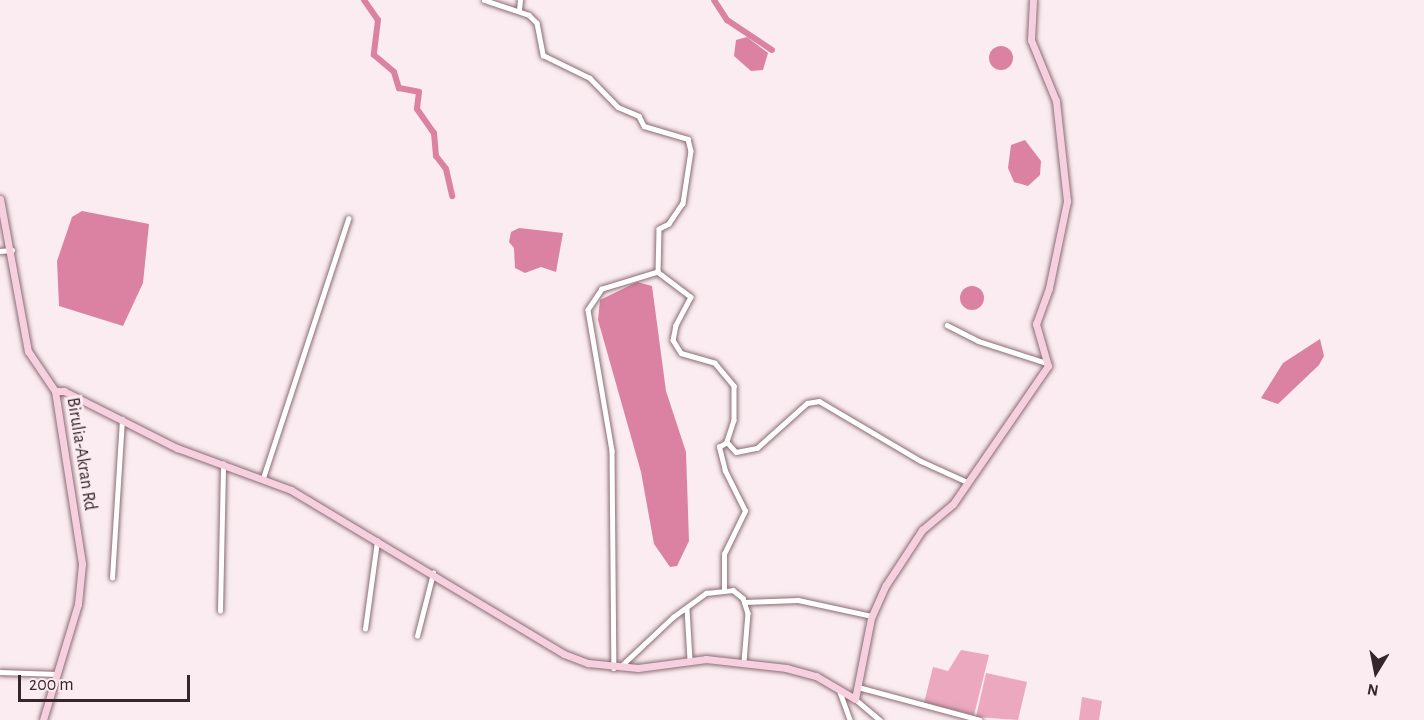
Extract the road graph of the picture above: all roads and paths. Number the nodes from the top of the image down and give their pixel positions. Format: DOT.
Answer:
graph roads {
  1 [pos="484,0"];
  2 [pos="520,0"];
  3 [pos="1033,0"];
  4 [pos="519,10"];
  5 [pos="0,200"];
  6 [pos="348,219"];
  7 [pos="13,250"];
  8 [pos="0,251"];
  9 [pos="658,272"];
  10 [pos="947,325"];
  11 [pos="1047,363"];
  12 [pos="55,391"];
  13 [pos="122,419"];
  14 [pos="727,442"];
  15 [pos="223,461"];
  16 [pos="263,478"];
  17 [pos="967,482"];
  18 [pos="377,538"];
  19 [pos="433,573"];
  20 [pos="112,578"];
  21 [pos="724,591"];
  22 [pos="744,602"];
  23 [pos="687,609"];
  24 [pos="220,611"];
  25 [pos="872,616"];
  26 [pos="365,629"];
  27 [pos="417,636"];
  28 [pos="690,659"];
  29 [pos="744,662"];
  30 [pos="617,668"];
  31 [pos="0,672"];
  32 [pos="57,674"];
  33 [pos="838,686"];
  34 [pos="858,687"];
  35 [pos="855,699"];
  36 [pos="43,720"];
  37 [pos="850,720"];
  38 [pos="880,720"];
  39 [pos="980,720"];
  1 -- 4 [label="street"];
  2 -- 4 [label="street"];
  3 -- 11 [label="street"];
  4 -- 9 [label="street"];
  5 -- 7 [label="street, Birulia-Akran Rd"];
  6 -- 16 [label="street"];
  7 -- 8 [label="street"];
  7 -- 12 [label="street, Birulia-Akran Rd"];
  9 -- 14 [label="street"];
  9 -- 30 [label="street"];
  10 -- 11 [label="street"];
  11 -- 17 [label="street"];
  12 -- 13 [label="street"];
  12 -- 32 [label="street, Birulia-Akran Rd"];
  13 -- 15 [label="street"];
  13 -- 20 [label="street"];
  14 -- 17 [label="street"];
  14 -- 21 [label="street"];
  15 -- 16 [label="street"];
  15 -- 24 [label="street"];
  16 -- 18 [label="street"];
  17 -- 25 [label="street"];
  18 -- 19 [label="street"];
  18 -- 26 [label="street"];
  19 -- 27 [label="street"];
  19 -- 30 [label="street"];
  21 -- 22 [label="street"];
  21 -- 23 [label="street"];
  22 -- 25 [label="street"];
  22 -- 29 [label="street"];
  23 -- 28 [label="street"];
  23 -- 30 [label="street"];
  25 -- 34 [label="street"];
  28 -- 29 [label="street"];
  28 -- 30 [label="street"];
  29 -- 33 [label="street"];
  31 -- 32 [label="street"];
  32 -- 36 [label="street, Birulia-Akran Rd"];
  33 -- 35 [label="street"];
  33 -- 37 [label="street"];
  34 -- 35 [label="street"];
  34 -- 39 [label="street"];
  35 -- 38 [label="street"];
}
